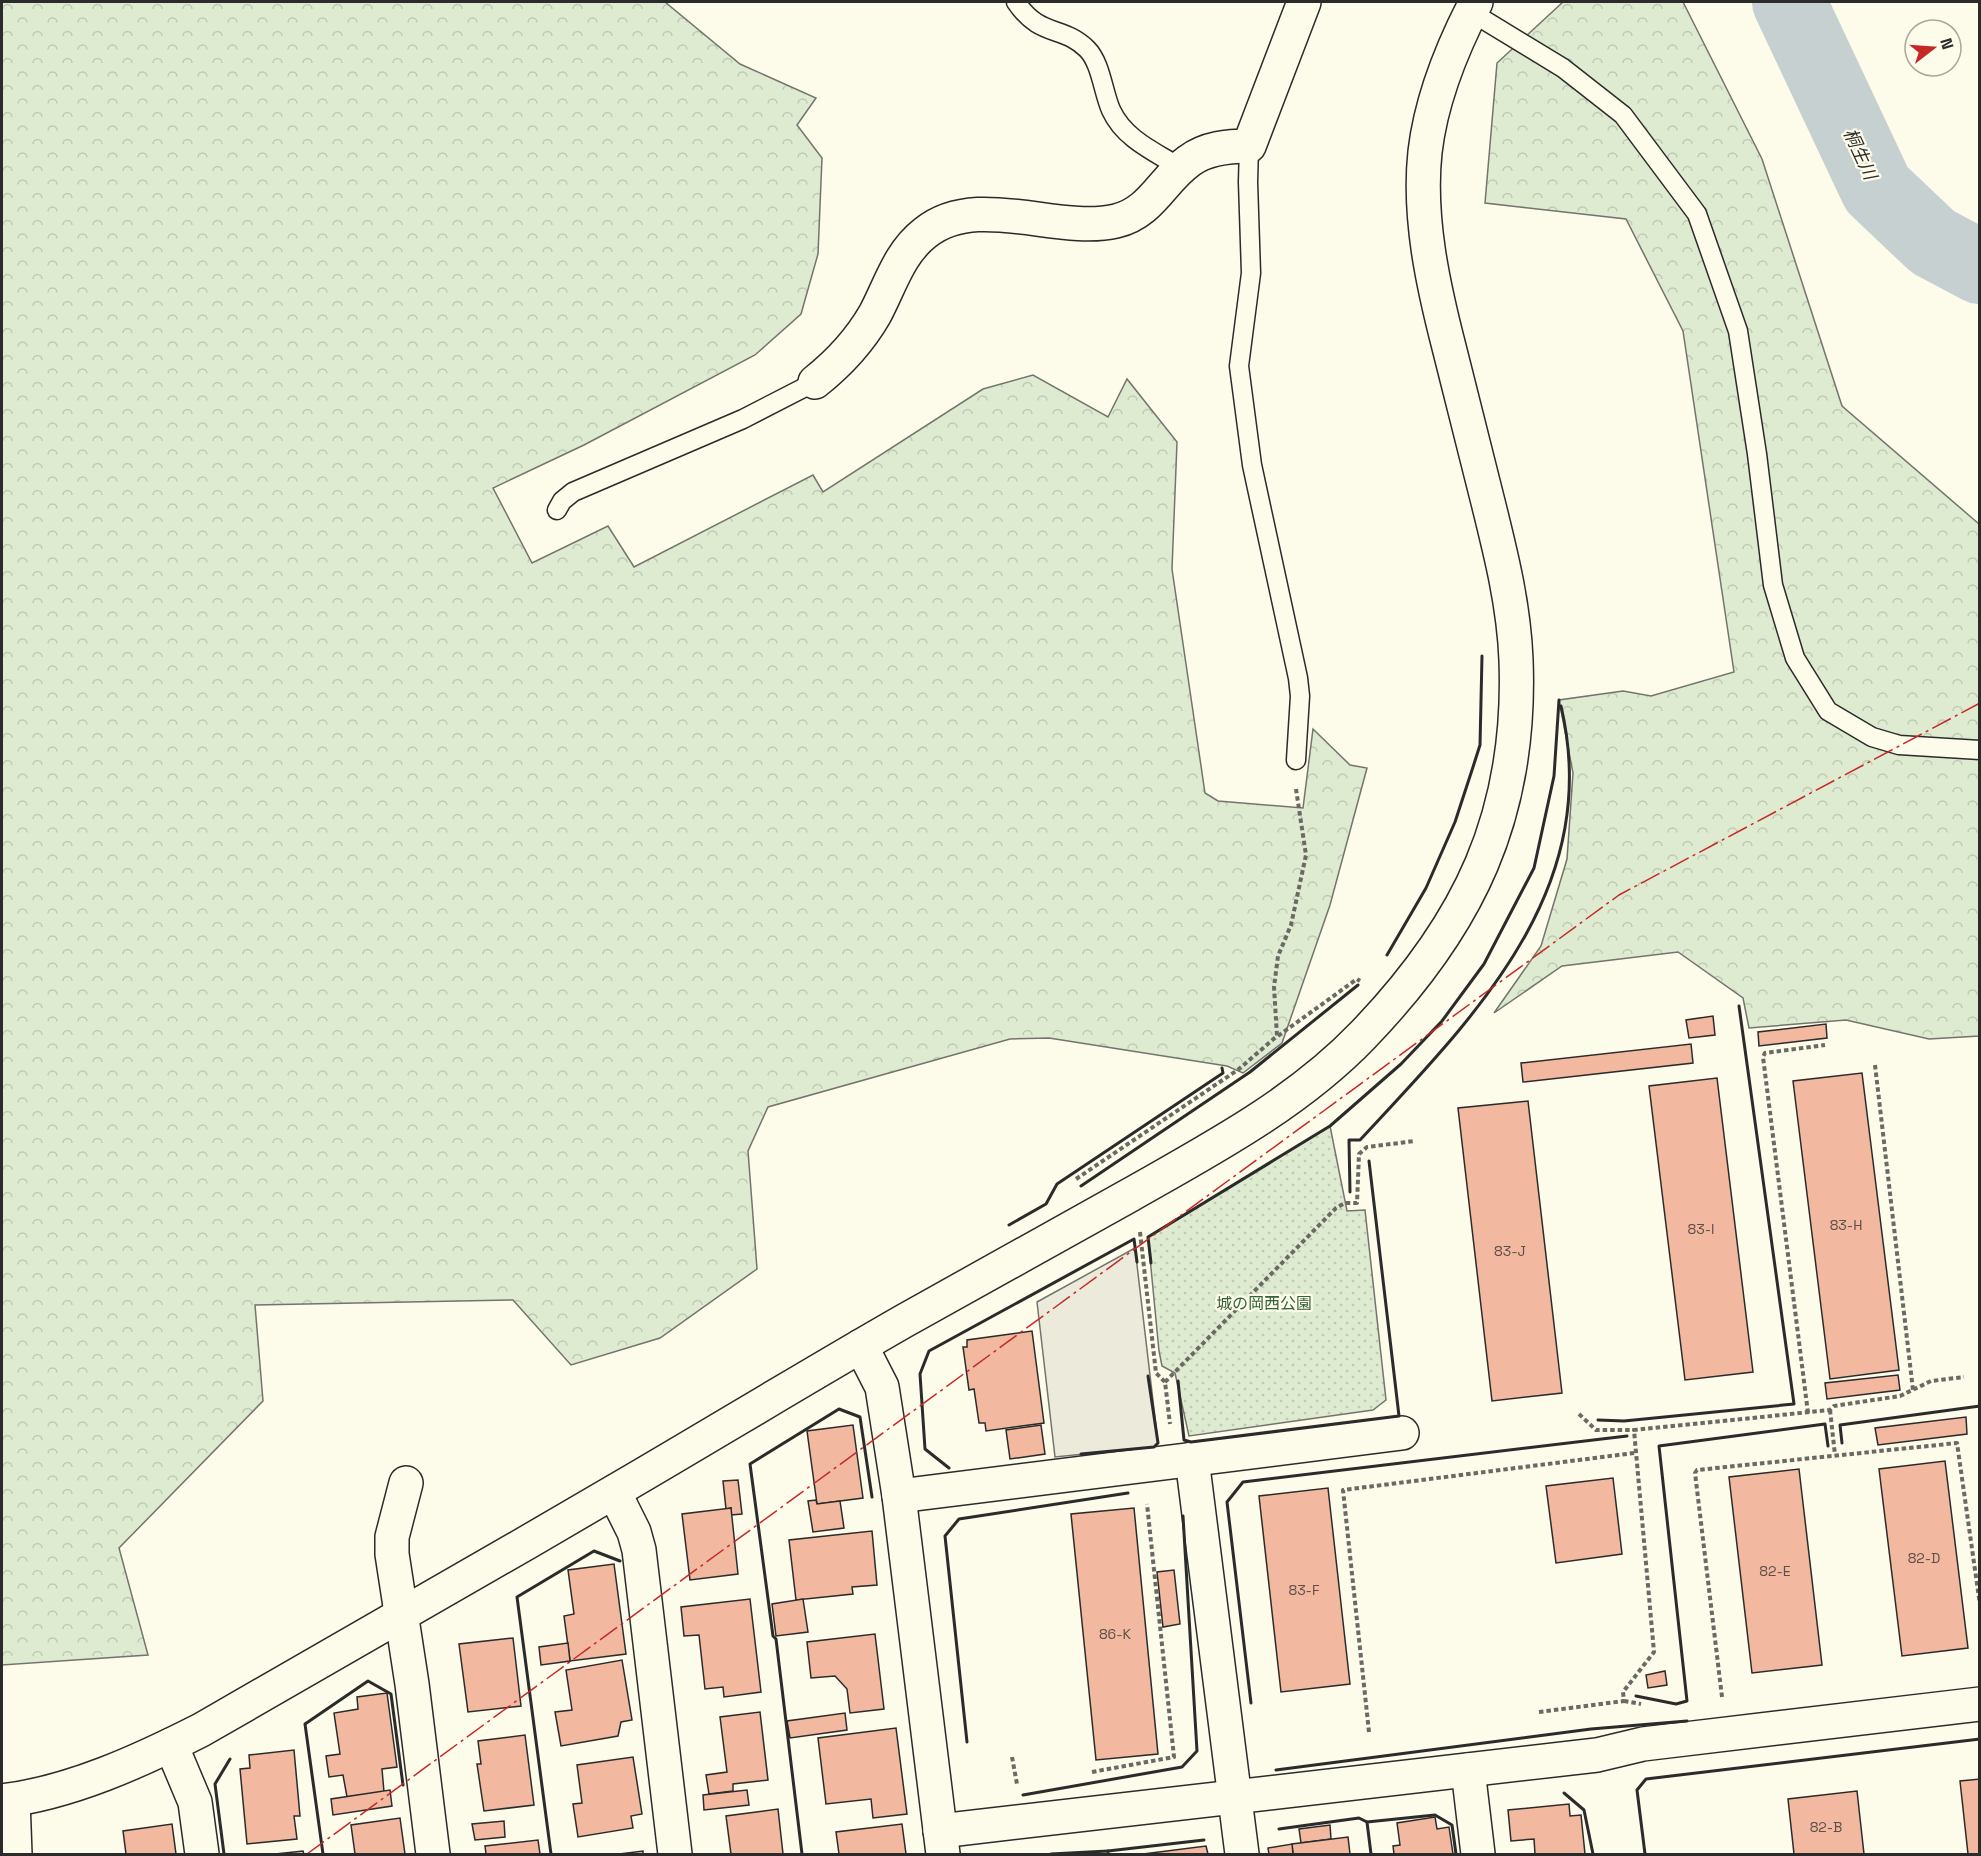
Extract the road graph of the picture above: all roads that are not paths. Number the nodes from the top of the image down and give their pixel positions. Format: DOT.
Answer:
graph roads {
  1 [pos="1016,2"];
  2 [pos="1304,2"];
  3 [pos="1468,5"];
  4 [pos="1249,147"];
  5 [pos="1181,168"];
  6 [pos="816,382"];
  7 [pos="557,510"];
  8 [pos="1980,750"];
  9 [pos="1296,760"];
  10 [pos="861,1346"];
  11 [pos="1401,1433"];
  12 [pos="1192,1459"];
  13 [pos="406,1483"];
  14 [pos="614,1492"];
  15 [pos="899,1496"];
  16 [pos="400,1616"];
  17 [pos="1980,1704"];
  18 [pos="171,1745"];
  19 [pos="1467,1770"];
  20 [pos="1236,1798"];
  21 [pos="7,1800"];
  22 [pos="941,1843"];
  23 [pos="15,1854"];
  24 [pos="202,1854"];
  25 [pos="433,1854"];
  26 [pos="675,1854"];
  27 [pos="1242,1854"];
  28 [pos="1478,1854"];
  1 -- 5 [label="lane"];
  2 -- 4 [label="street"];
  3 -- 8 [label="lane"];
  3 -- 10 [label="street"];
  4 -- 5 [label="street"];
  4 -- 9 [label="lane"];
  5 -- 6 [label="street"];
  6 -- 7 [label="lane"];
  10 -- 14 [label="street"];
  10 -- 15 [label="street"];
  11 -- 12 [label="street"];
  12 -- 15 [label="street"];
  12 -- 20 [label="street"];
  13 -- 16 [label="street"];
  14 -- 16 [label="street"];
  14 -- 26 [label="street"];
  15 -- 22 [label="street"];
  16 -- 18 [label="street"];
  16 -- 25 [label="street"];
  17 -- 19 [label="street"];
  18 -- 21 [label="street"];
  18 -- 24 [label="street"];
  19 -- 20 [label="street"];
  19 -- 28 [label="street"];
  20 -- 22 [label="street"];
  20 -- 27 [label="street"];
  21 -- 23 [label="street"];
}
